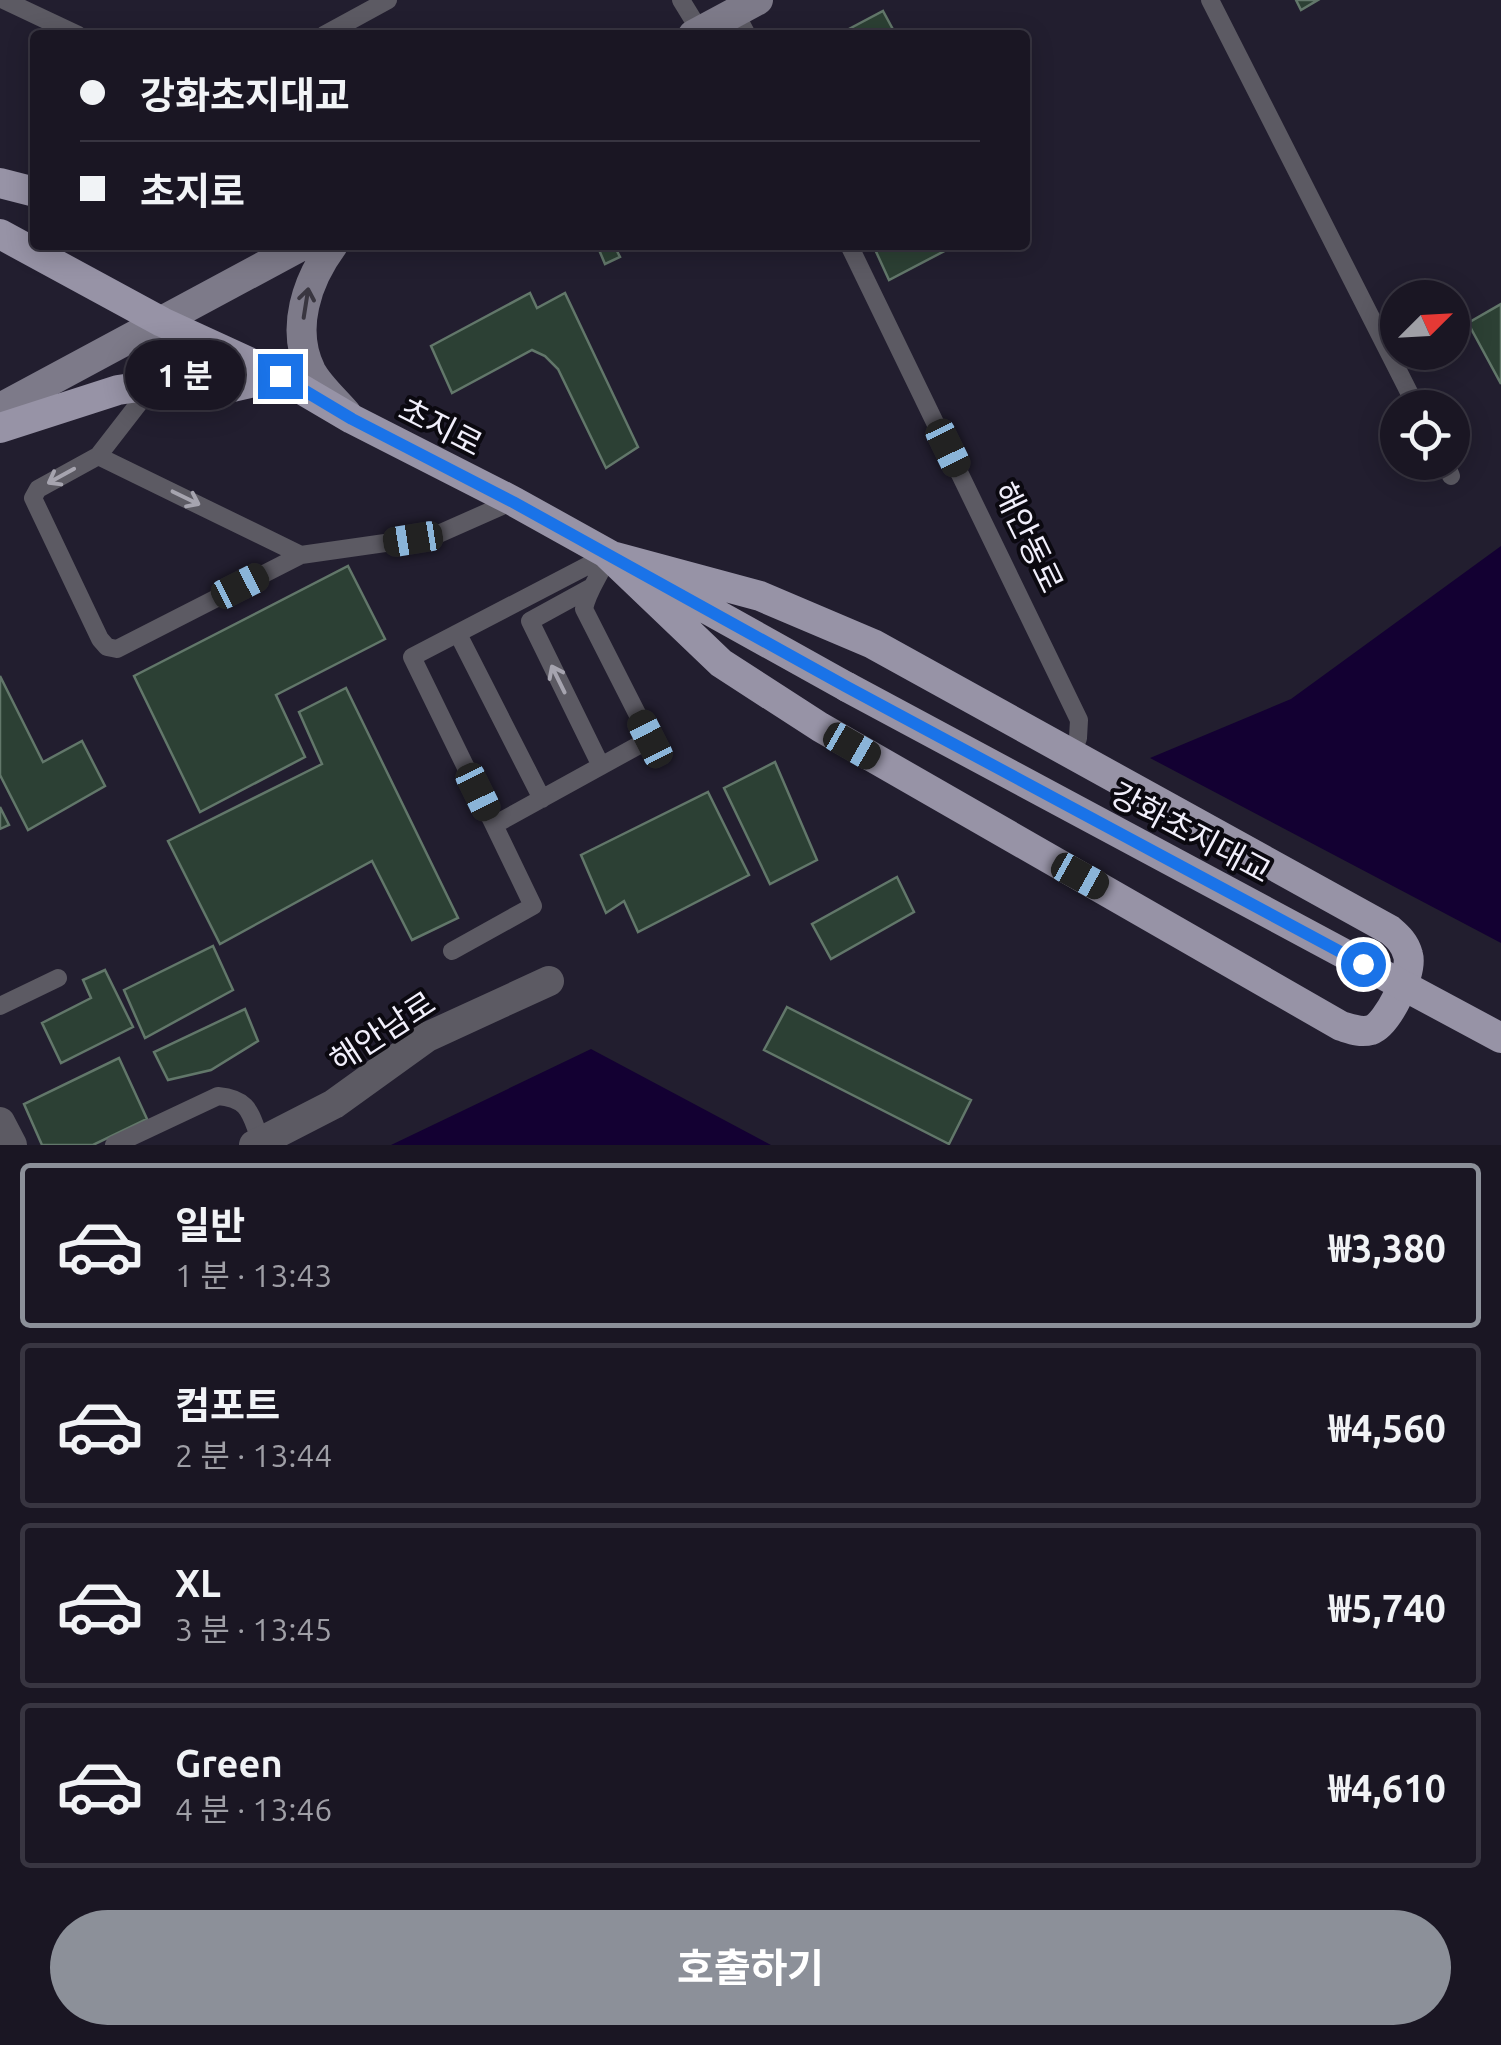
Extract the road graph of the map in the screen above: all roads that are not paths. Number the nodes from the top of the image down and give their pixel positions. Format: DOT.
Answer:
graph roads {
  1 [pos="4,0"];
  2 [pos="388,0"];
  3 [pos="681,0"];
  4 [pos="1210,0"];
  5 [pos="746,16"];
  6 [pos="67,30"];
  7 [pos="333,30"];
  8 [pos="695,30"];
  9 [pos="705,30"];
  10 [pos="0,183"];
  11 [pos="30,191"];
  12 [pos="0,234"];
  13 [pos="294,250"];
  14 [pos="329,250"];
  15 [pos="850,250"];
  16 [pos="162,322"];
  17 [pos="280,376"];
  18 [pos="154,385"];
  19 [pos="1408,390"];
  20 [pos="0,408"];
  21 [pos="352,419"];
  22 [pos="0,428"];
  23 [pos="98,456"];
  24 [pos="513,502"];
  25 [pos="301,554"];
  26 [pos="608,555"];
  27 [pos="592,587"];
  28 [pos="458,634"];
  29 [pos="847,687"];
  30 [pos="1072,754"];
  31 [pos="601,766"];
  32 [pos="542,799"];
  33 [pos="494,825"];
  34 [pos="452,950"];
  35 [pos="58,978"];
  36 [pos="548,981"];
  37 [pos="0,1006"];
  38 [pos="1501,1038"];
  39 [pos="0,1122"];
  40 [pos="258,1143"];
  41 [pos="12,1145"];
  42 [pos="114,1145"];
  1 -- 6 [label="lane"];
  2 -- 7 [label="lane"];
  3 -- 8 [label="lane"];
  4 -- 19 [label="lane"];
  5 -- 9 [label="main road"];
  10 -- 11 [label="main road"];
  12 -- 16 [label="main road, 초지로"];
  13 -- 16 [label="main road"];
  21 -- 14 [label="main road, one-way"];
  15 -- 30 [label="lane, 해안동로"];
  16 -- 17 [label="main road, 초지로"];
  16 -- 20 [label="main road"];
  17 -- 18 [label="main road"];
  17 -- 21 [label="main road, 초지로"];
  18 -- 22 [label="main road"];
  18 -- 23 [label="lane"];
  21 -- 24 [label="main road, 초지로"];
  23 -- 25 [label="lane, one-way"];
  23 -- 25 [label="lane, one-way"];
  24 -- 25 [label="lane"];
  24 -- 26 [label="main road, 초지로"];
  26 -- 27 [label="lane"];
  26 -- 28 [label="lane"];
  26 -- 29 [label="main road, 초지로"];
  26 -- 30 [label="main road"];
  26 -- 30 [label="main road"];
  27 -- 31 [label="lane"];
  31 -- 27 [label="lane, one-way"];
  28 -- 32 [label="lane"];
  28 -- 33 [label="lane"];
  29 -- 38 [label="main road, 강화초지대교, bridge"];
  31 -- 32 [label="lane"];
  32 -- 33 [label="lane"];
  33 -- 34 [label="lane"];
  35 -- 37 [label="lane"];
  36 -- 40 [label="street, 해안남로"];
  39 -- 41 [label="street"];
  40 -- 42 [label="lane"];
}
